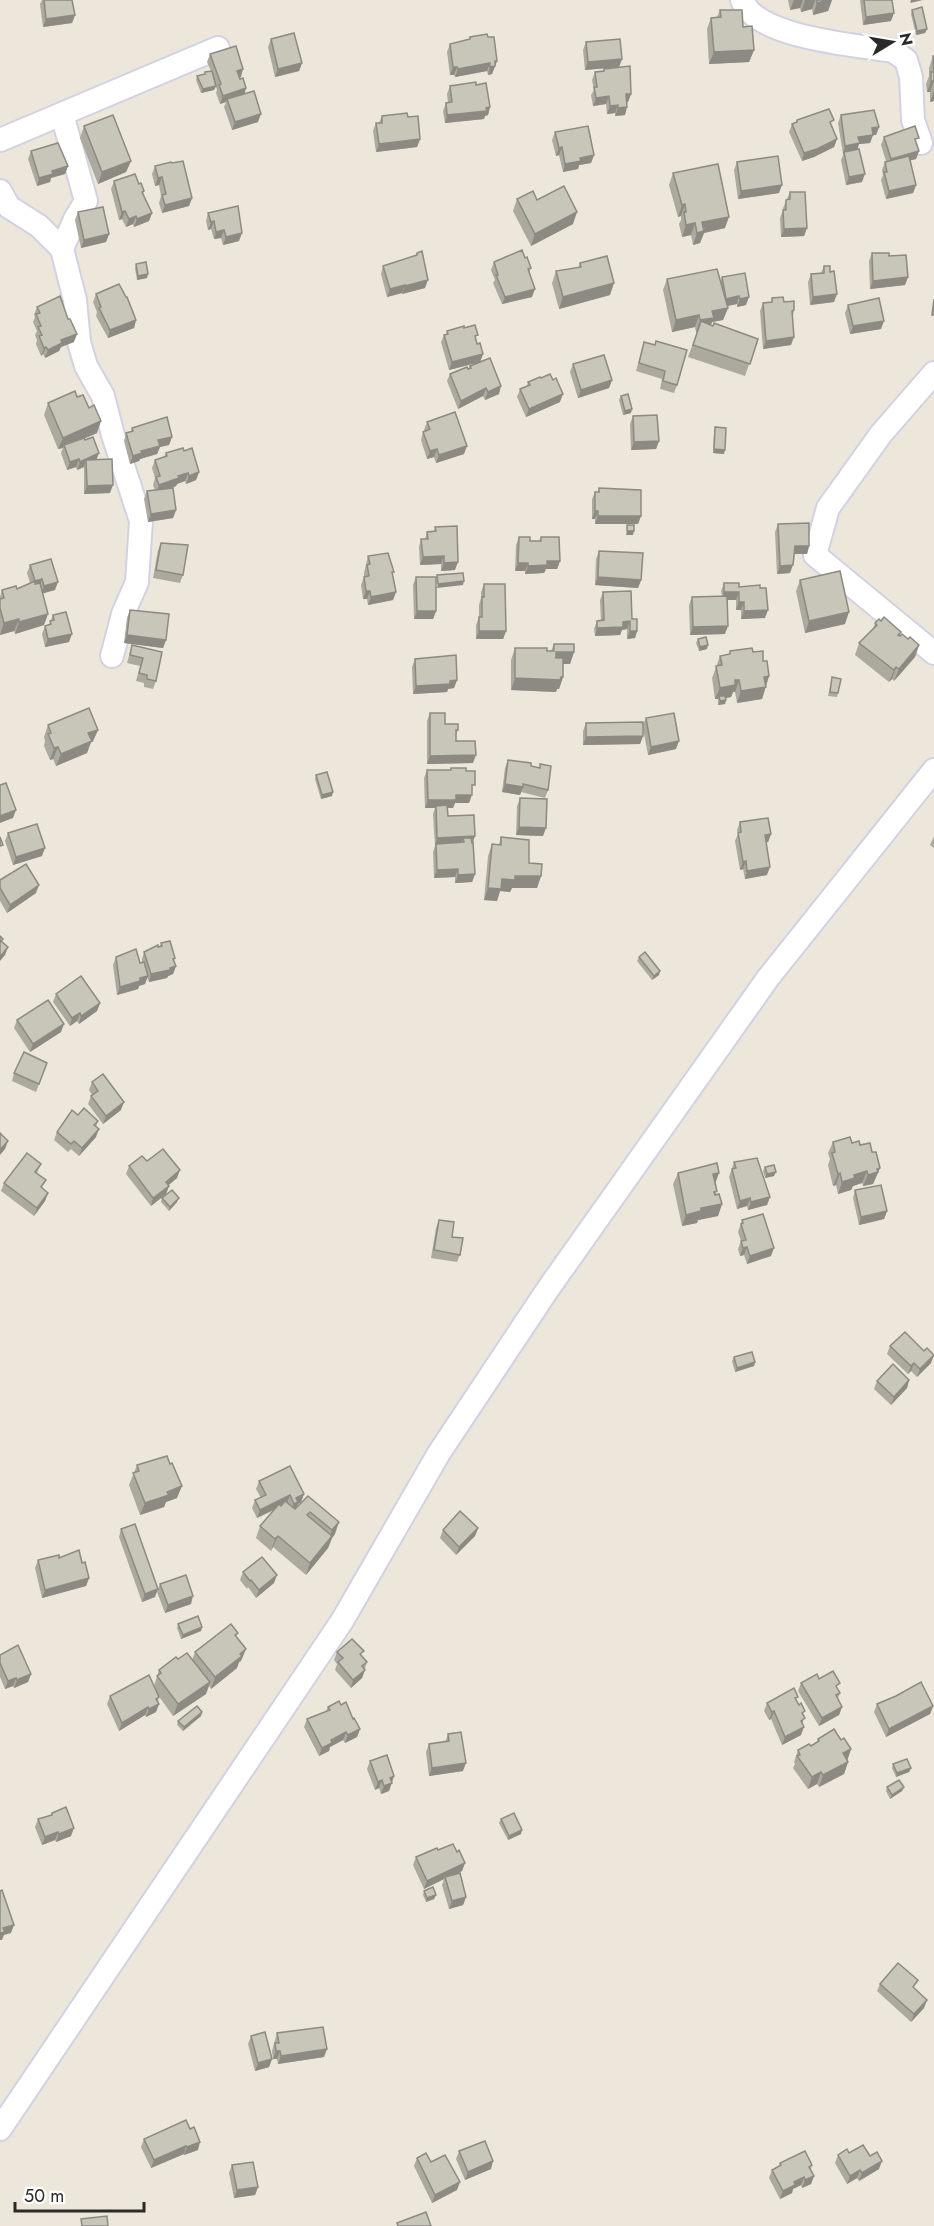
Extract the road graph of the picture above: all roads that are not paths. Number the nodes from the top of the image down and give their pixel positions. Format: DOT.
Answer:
graph roads {
  1 [pos="742,0"];
  2 [pos="218,48"];
  3 [pos="62,114"];
  4 [pos="0,140"];
  5 [pos="921,143"];
  6 [pos="0,191"];
  7 [pos="62,249"];
  8 [pos="934,372"];
  9 [pos="934,653"];
  10 [pos="112,656"];
  11 [pos="934,770"];
  12 [pos="0,2129"];
  1 -- 5 [label="street"];
  2 -- 3 [label="street"];
  3 -- 4 [label="street"];
  3 -- 7 [label="street"];
  6 -- 7 [label="street"];
  7 -- 10 [label="street"];
  8 -- 9 [label="street"];
  11 -- 12 [label="street"];
}
